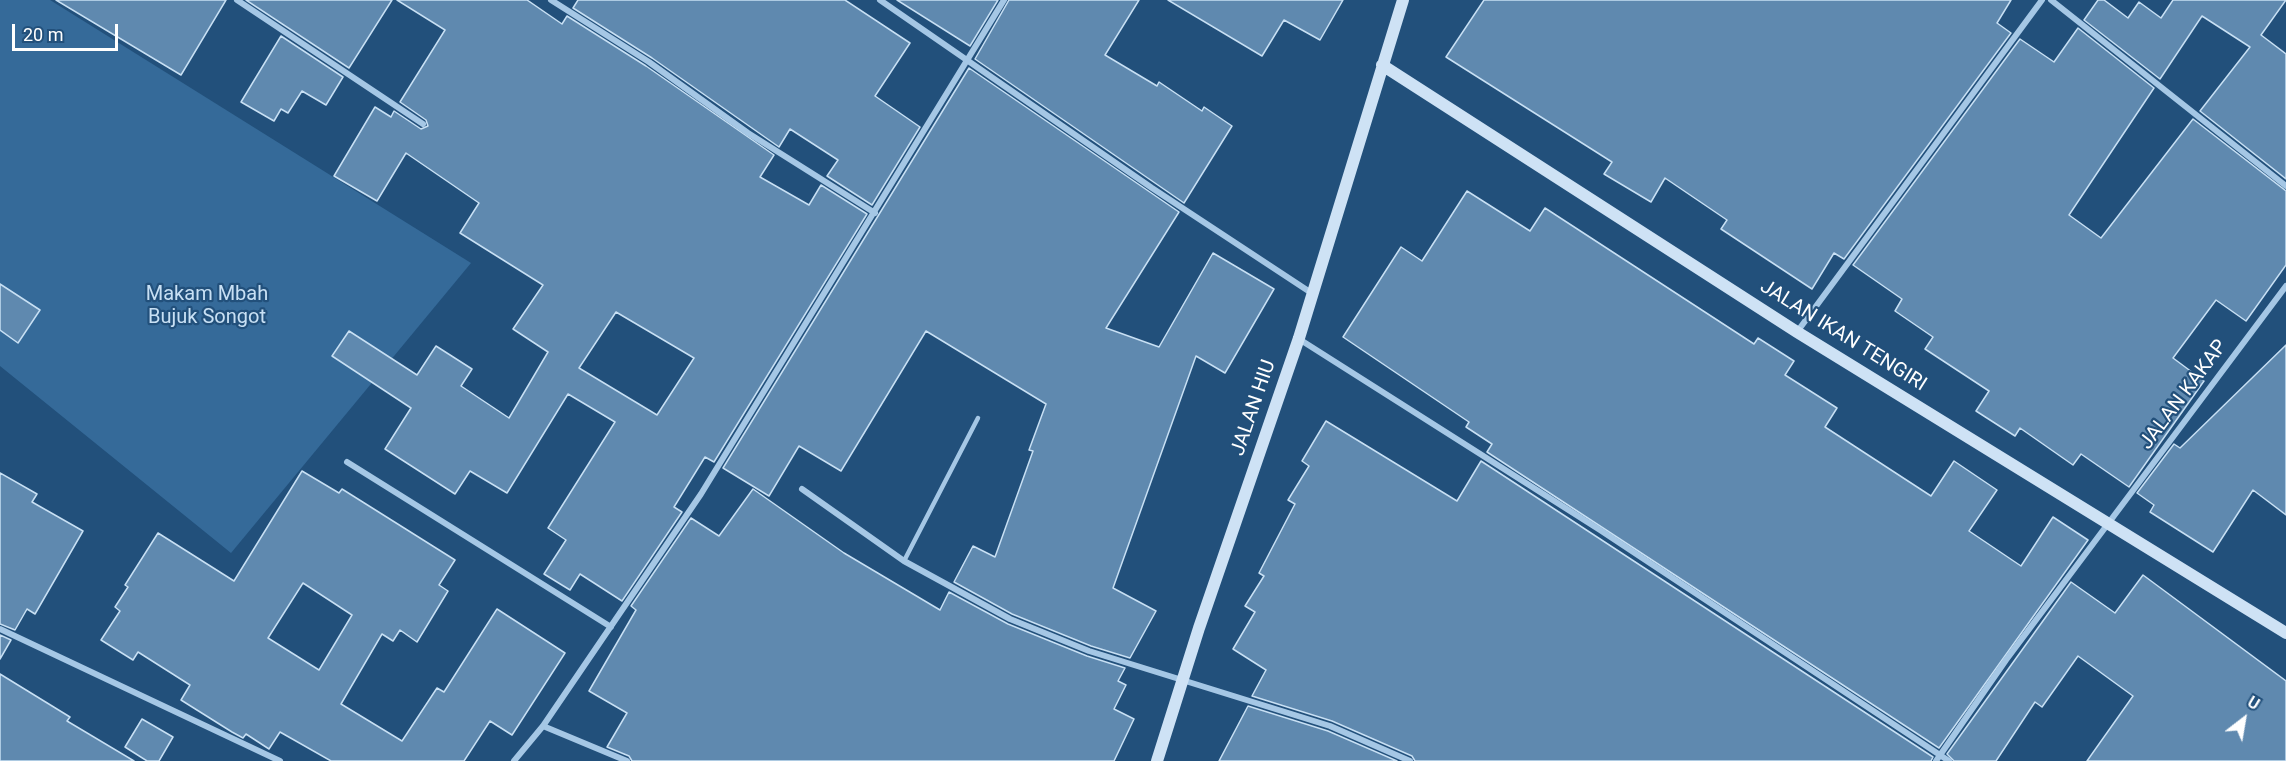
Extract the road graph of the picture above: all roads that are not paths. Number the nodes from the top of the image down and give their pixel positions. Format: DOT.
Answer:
graph roads {
  1 [pos="237,0"];
  2 [pos="551,0"];
  3 [pos="880,0"];
  4 [pos="1004,0"];
  5 [pos="1403,0"];
  6 [pos="2030,0"];
  7 [pos="2051,0"];
  8 [pos="2039,3"];
  9 [pos="968,60"];
  10 [pos="1382,65"];
  11 [pos="423,124"];
  12 [pos="2286,186"];
  13 [pos="875,213"];
  14 [pos="2286,286"];
  15 [pos="1312,294"];
  16 [pos="1797,332"];
  17 [pos="1299,338"];
  18 [pos="978,418"];
  19 [pos="347,462"];
  20 [pos="802,489"];
  21 [pos="2109,523"];
  22 [pos="904,561"];
  23 [pos="611,627"];
  24 [pos="0,629"];
  25 [pos="2286,633"];
  26 [pos="1183,682"];
  27 [pos="543,726"];
  28 [pos="1938,758"];
  29 [pos="280,761"];
  30 [pos="514,761"];
  31 [pos="627,761"];
  32 [pos="1157,761"];
  33 [pos="1410,761"];
  34 [pos="1949,761"];
  1 -- 11 [label="street"];
  2 -- 13 [label="street"];
  3 -- 9 [label="street"];
  4 -- 9 [label="street"];
  5 -- 10 [label="main road, JALAN HIU"];
  6 -- 8 [label="street"];
  7 -- 12 [label="street"];
  8 -- 16 [label="street"];
  9 -- 13 [label="street"];
  9 -- 15 [label="street"];
  10 -- 15 [label="main road, JALAN HIU"];
  10 -- 16 [label="main road, JALAN IKAN TENGIRI"];
  13 -- 23 [label="street"];
  14 -- 21 [label="street, JALAN KAKAP"];
  15 -- 17 [label="main road, JALAN HIU"];
  16 -- 21 [label="main road, JALAN IKAN TENGIRI"];
  17 -- 26 [label="main road, JALAN HIU"];
  17 -- 28 [label="street"];
  18 -- 22 [label="lane"];
  19 -- 23 [label="street"];
  20 -- 22 [label="street"];
  21 -- 25 [label="main road, JALAN IKAN TENGIRI"];
  21 -- 28 [label="street, JALAN KAKAP"];
  22 -- 26 [label="street"];
  23 -- 27 [label="street"];
  24 -- 29 [label="street"];
  26 -- 32 [label="main road, JALAN HIU"];
  26 -- 33 [label="street"];
  27 -- 30 [label="street"];
  27 -- 31 [label="street"];
  28 -- 34 [label="street"];
}
